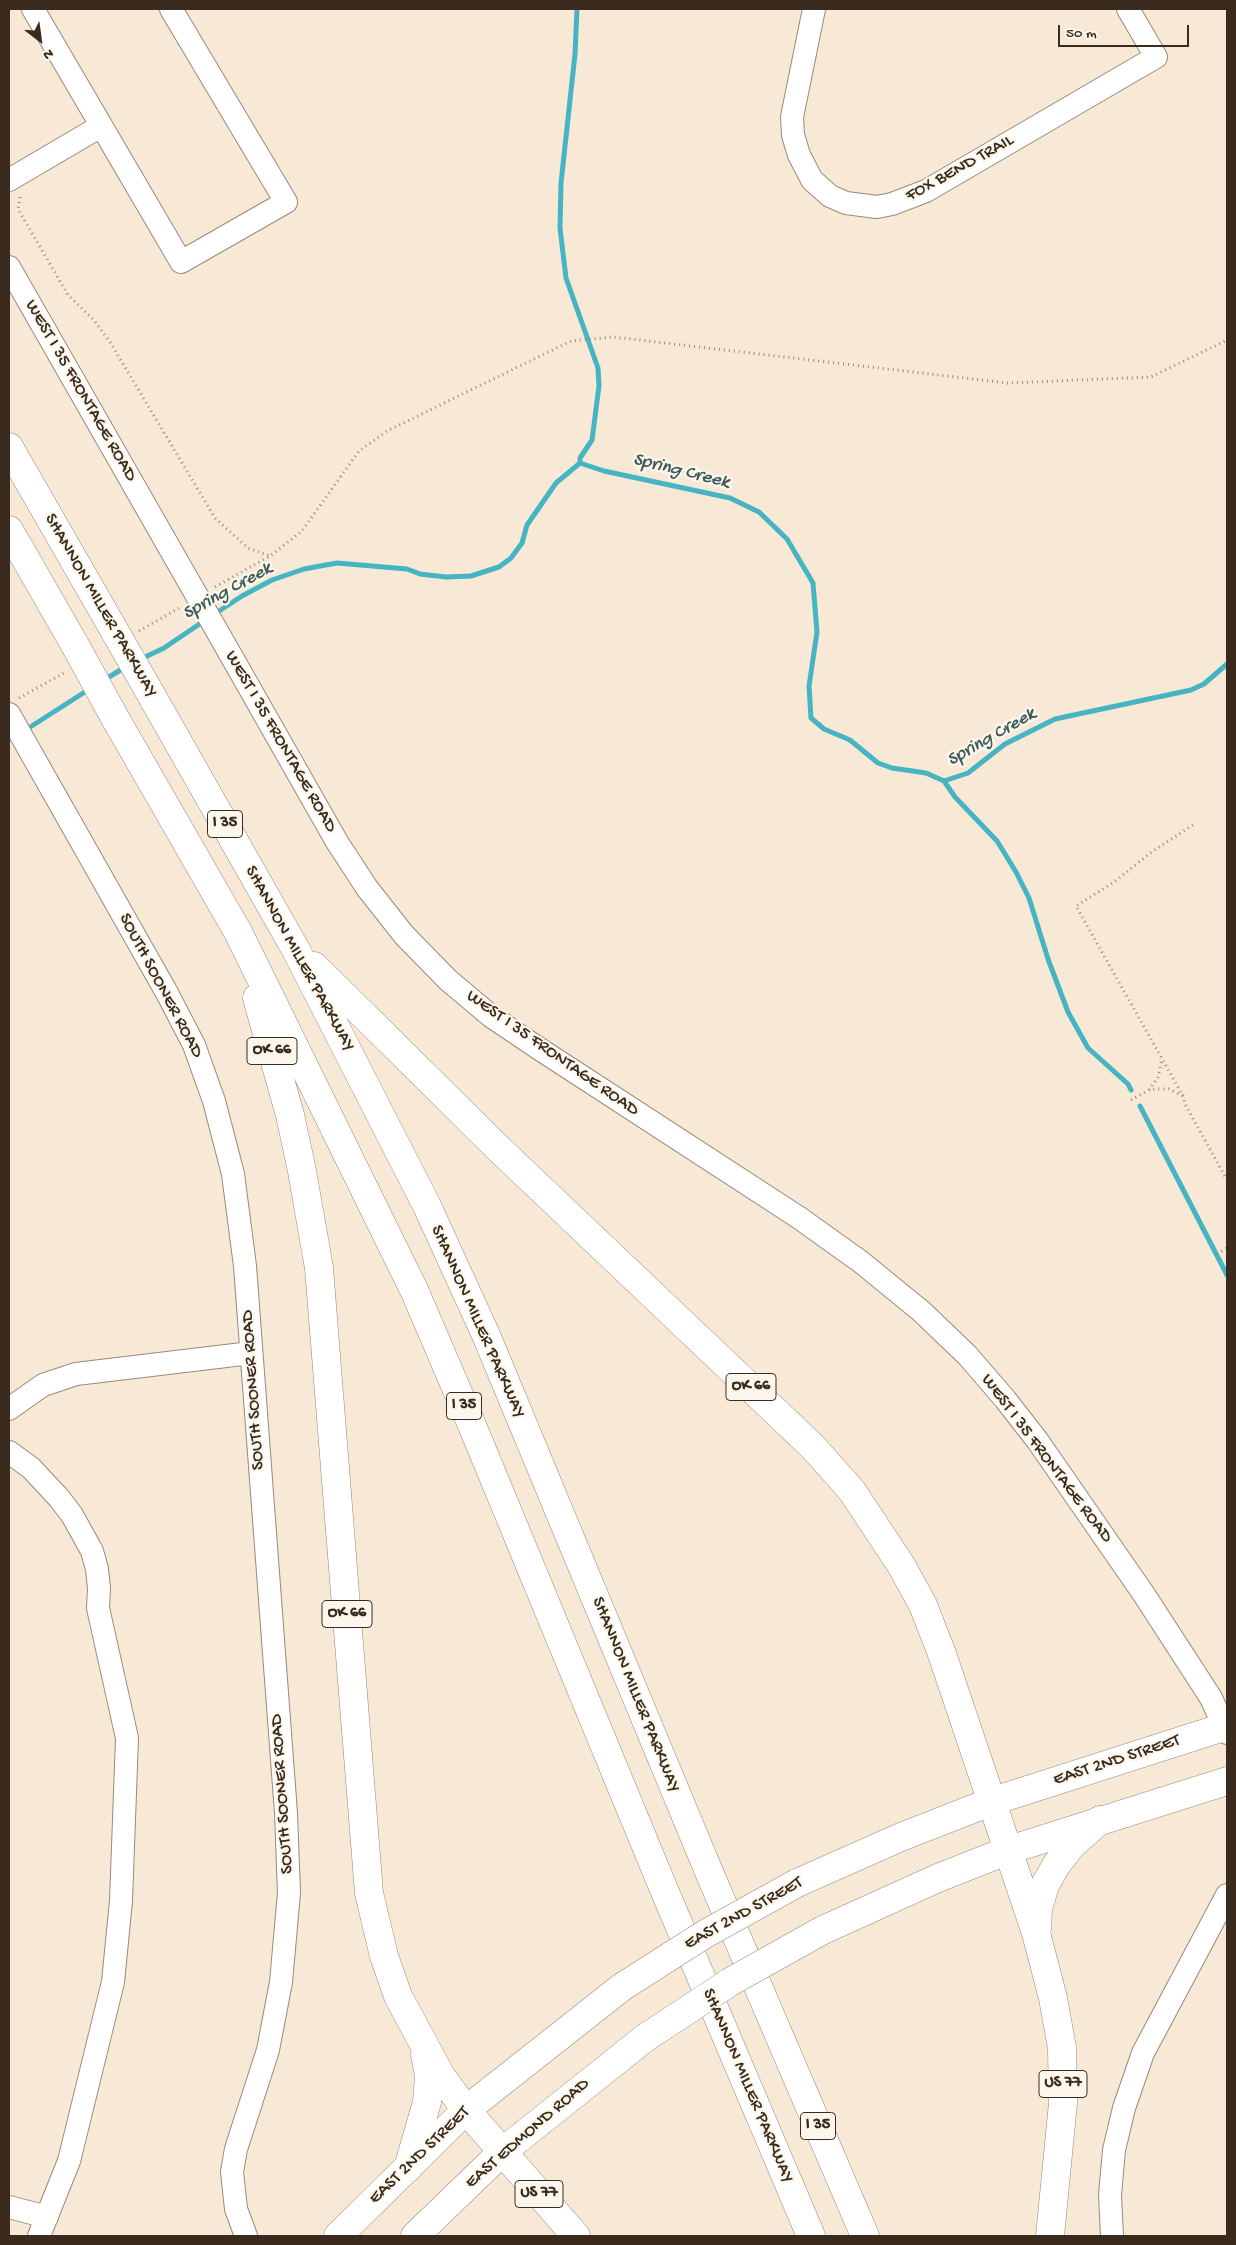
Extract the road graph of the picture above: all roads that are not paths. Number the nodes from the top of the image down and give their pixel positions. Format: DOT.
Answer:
graph roads {
  1 [pos="33,9"];
  2 [pos="171,9"];
  3 [pos="814,9"];
  4 [pos="1128,9"];
  5 [pos="101,126"];
  6 [pos="11,179"];
  7 [pos="9,266"];
  8 [pos="9,447"];
  9 [pos="9,530"];
  10 [pos="13,707"];
  11 [pos="238,932"];
  12 [pos="296,950"];
  13 [pos="251,1353"];
  14 [pos="9,1409"];
  15 [pos="9,1452"];
  16 [pos="1227,1729"];
  17 [pos="1227,1781"];
  18 [pos="993,1801"];
  19 [pos="1100,1820"];
  20 [pos="1009,1850"];
  21 [pos="1227,1895"];
  22 [pos="1036,1933"];
  23 [pos="424,2047"];
  24 [pos="466,2110"];
  25 [pos="502,2152"];
  26 [pos="408,2168"];
  27 [pos="9,2208"];
  28 [pos="43,2227"];
  29 [pos="246,2236"];
  30 [pos="338,2236"];
  31 [pos="414,2236"];
  32 [pos="576,2236"];
  33 [pos="811,2236"];
  34 [pos="865,2236"];
  35 [pos="1050,2236"];
  36 [pos="1112,2236"];
  1 -- 5 [label="street"];
  2 -- 5 [label="street"];
  3 -- 4 [label="street, FOX BEND TRAIL"];
  5 -- 6 [label="street"];
  7 -- 16 [label="street, WEST I 35 FRONTAGE ROAD, bridge"];
  8 -- 12 [label="main road, SHANNON MILLER PARKWAY / I 35, bridge"];
  9 -- 11 [label="main road, SHANNON MILLER PARKWAY / I 35, bridge"];
  10 -- 13 [label="street, SOUTH SOONER ROAD"];
  11 -- 23 [label="main road, OK 66"];
  11 -- 33 [label="main road, SHANNON MILLER PARKWAY / I 35"];
  12 -- 18 [label="main road, OK 66"];
  12 -- 34 [label="main road, SHANNON MILLER PARKWAY / I 35"];
  13 -- 14 [label="street"];
  13 -- 29 [label="street, SOUTH SOONER ROAD"];
  15 -- 28 [label="street"];
  16 -- 18 [label="main road, EAST 2ND STREET"];
  17 -- 19 [label="main road"];
  18 -- 20 [label="main road, OK 66"];
  18 -- 24 [label="main road, EAST 2ND STREET, bridge"];
  19 -- 20 [label="main road"];
  19 -- 22 [label="main road, US 77"];
  20 -- 22 [label="main road"];
  20 -- 25 [label="main road, EAST EDMOND ROAD, bridge"];
  21 -- 36 [label="street"];
  22 -- 35 [label="main road, US 77"];
  23 -- 24 [label="main road"];
  23 -- 26 [label="main road, OK 66"];
  24 -- 25 [label="main road, US 77"];
  24 -- 26 [label="main road, EAST 2ND STREET"];
  25 -- 31 [label="main road, EAST EDMOND ROAD"];
  25 -- 32 [label="main road, US 77"];
  26 -- 30 [label="main road, EAST 2ND STREET"];
  27 -- 28 [label="street"];
}
